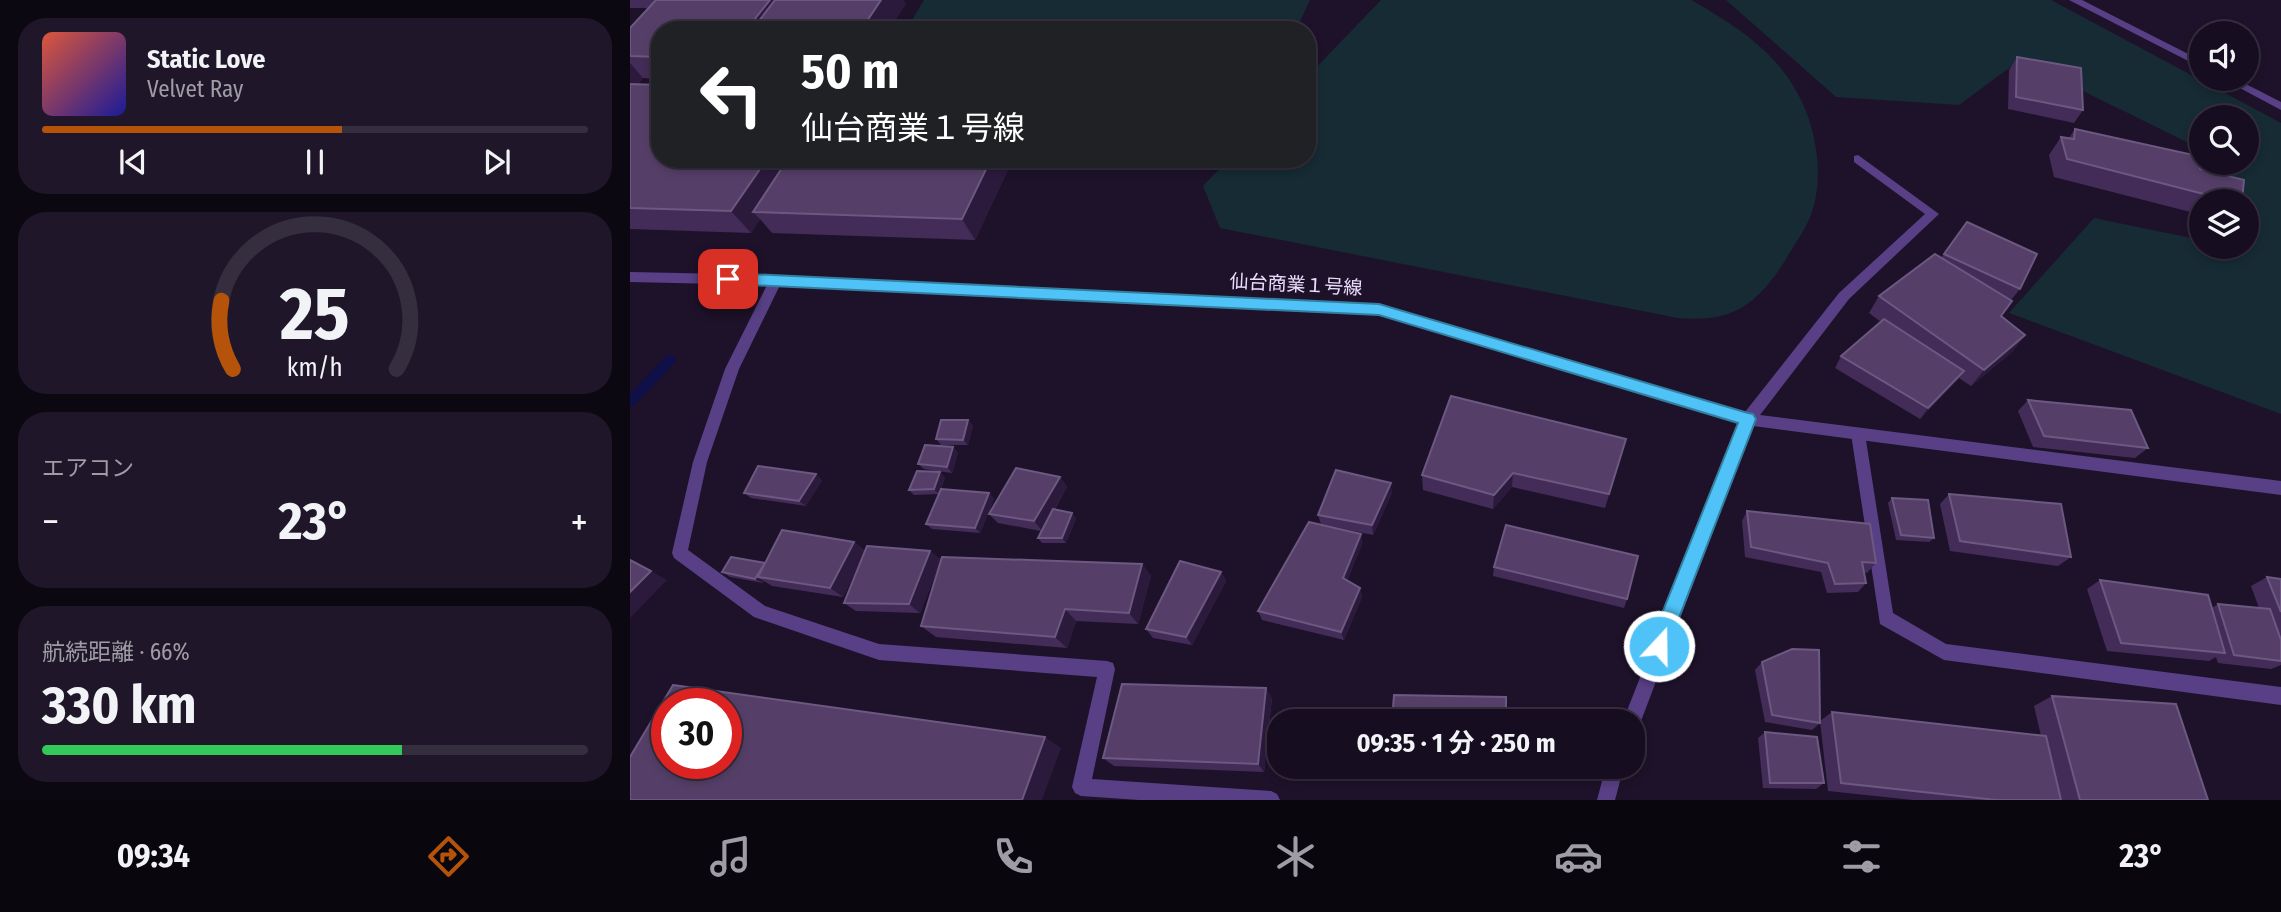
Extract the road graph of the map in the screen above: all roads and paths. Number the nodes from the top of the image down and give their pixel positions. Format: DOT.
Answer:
graph roads {
  1 [pos="2074,0"];
  2 [pos="2189,58"];
  3 [pos="2252,91"];
  4 [pos="2281,106"];
  5 [pos="1858,159"];
  6 [pos="630,276"];
  7 [pos="776,280"];
  8 [pos="1748,419"];
  9 [pos="1858,434"];
  10 [pos="2281,488"];
  11 [pos="2281,696"];
  12 [pos="1637,709"];
  13 [pos="1612,779"];
  14 [pos="1271,800"];
  15 [pos="1606,800"];
  1 -- 2 [label="street"];
  3 -- 4 [label="street"];
  5 -- 8 [label="street"];
  6 -- 7 [label="street, 仙台商業１号線"];
  7 -- 8 [label="street, 仙台商業１号線"];
  7 -- 14 [label="street"];
  8 -- 9 [label="street, 仙台商業１号線"];
  8 -- 12 [label="street"];
  9 -- 10 [label="street, 仙台商業１号線"];
  9 -- 11 [label="street"];
  13 -- 15 [label="street"];
}
